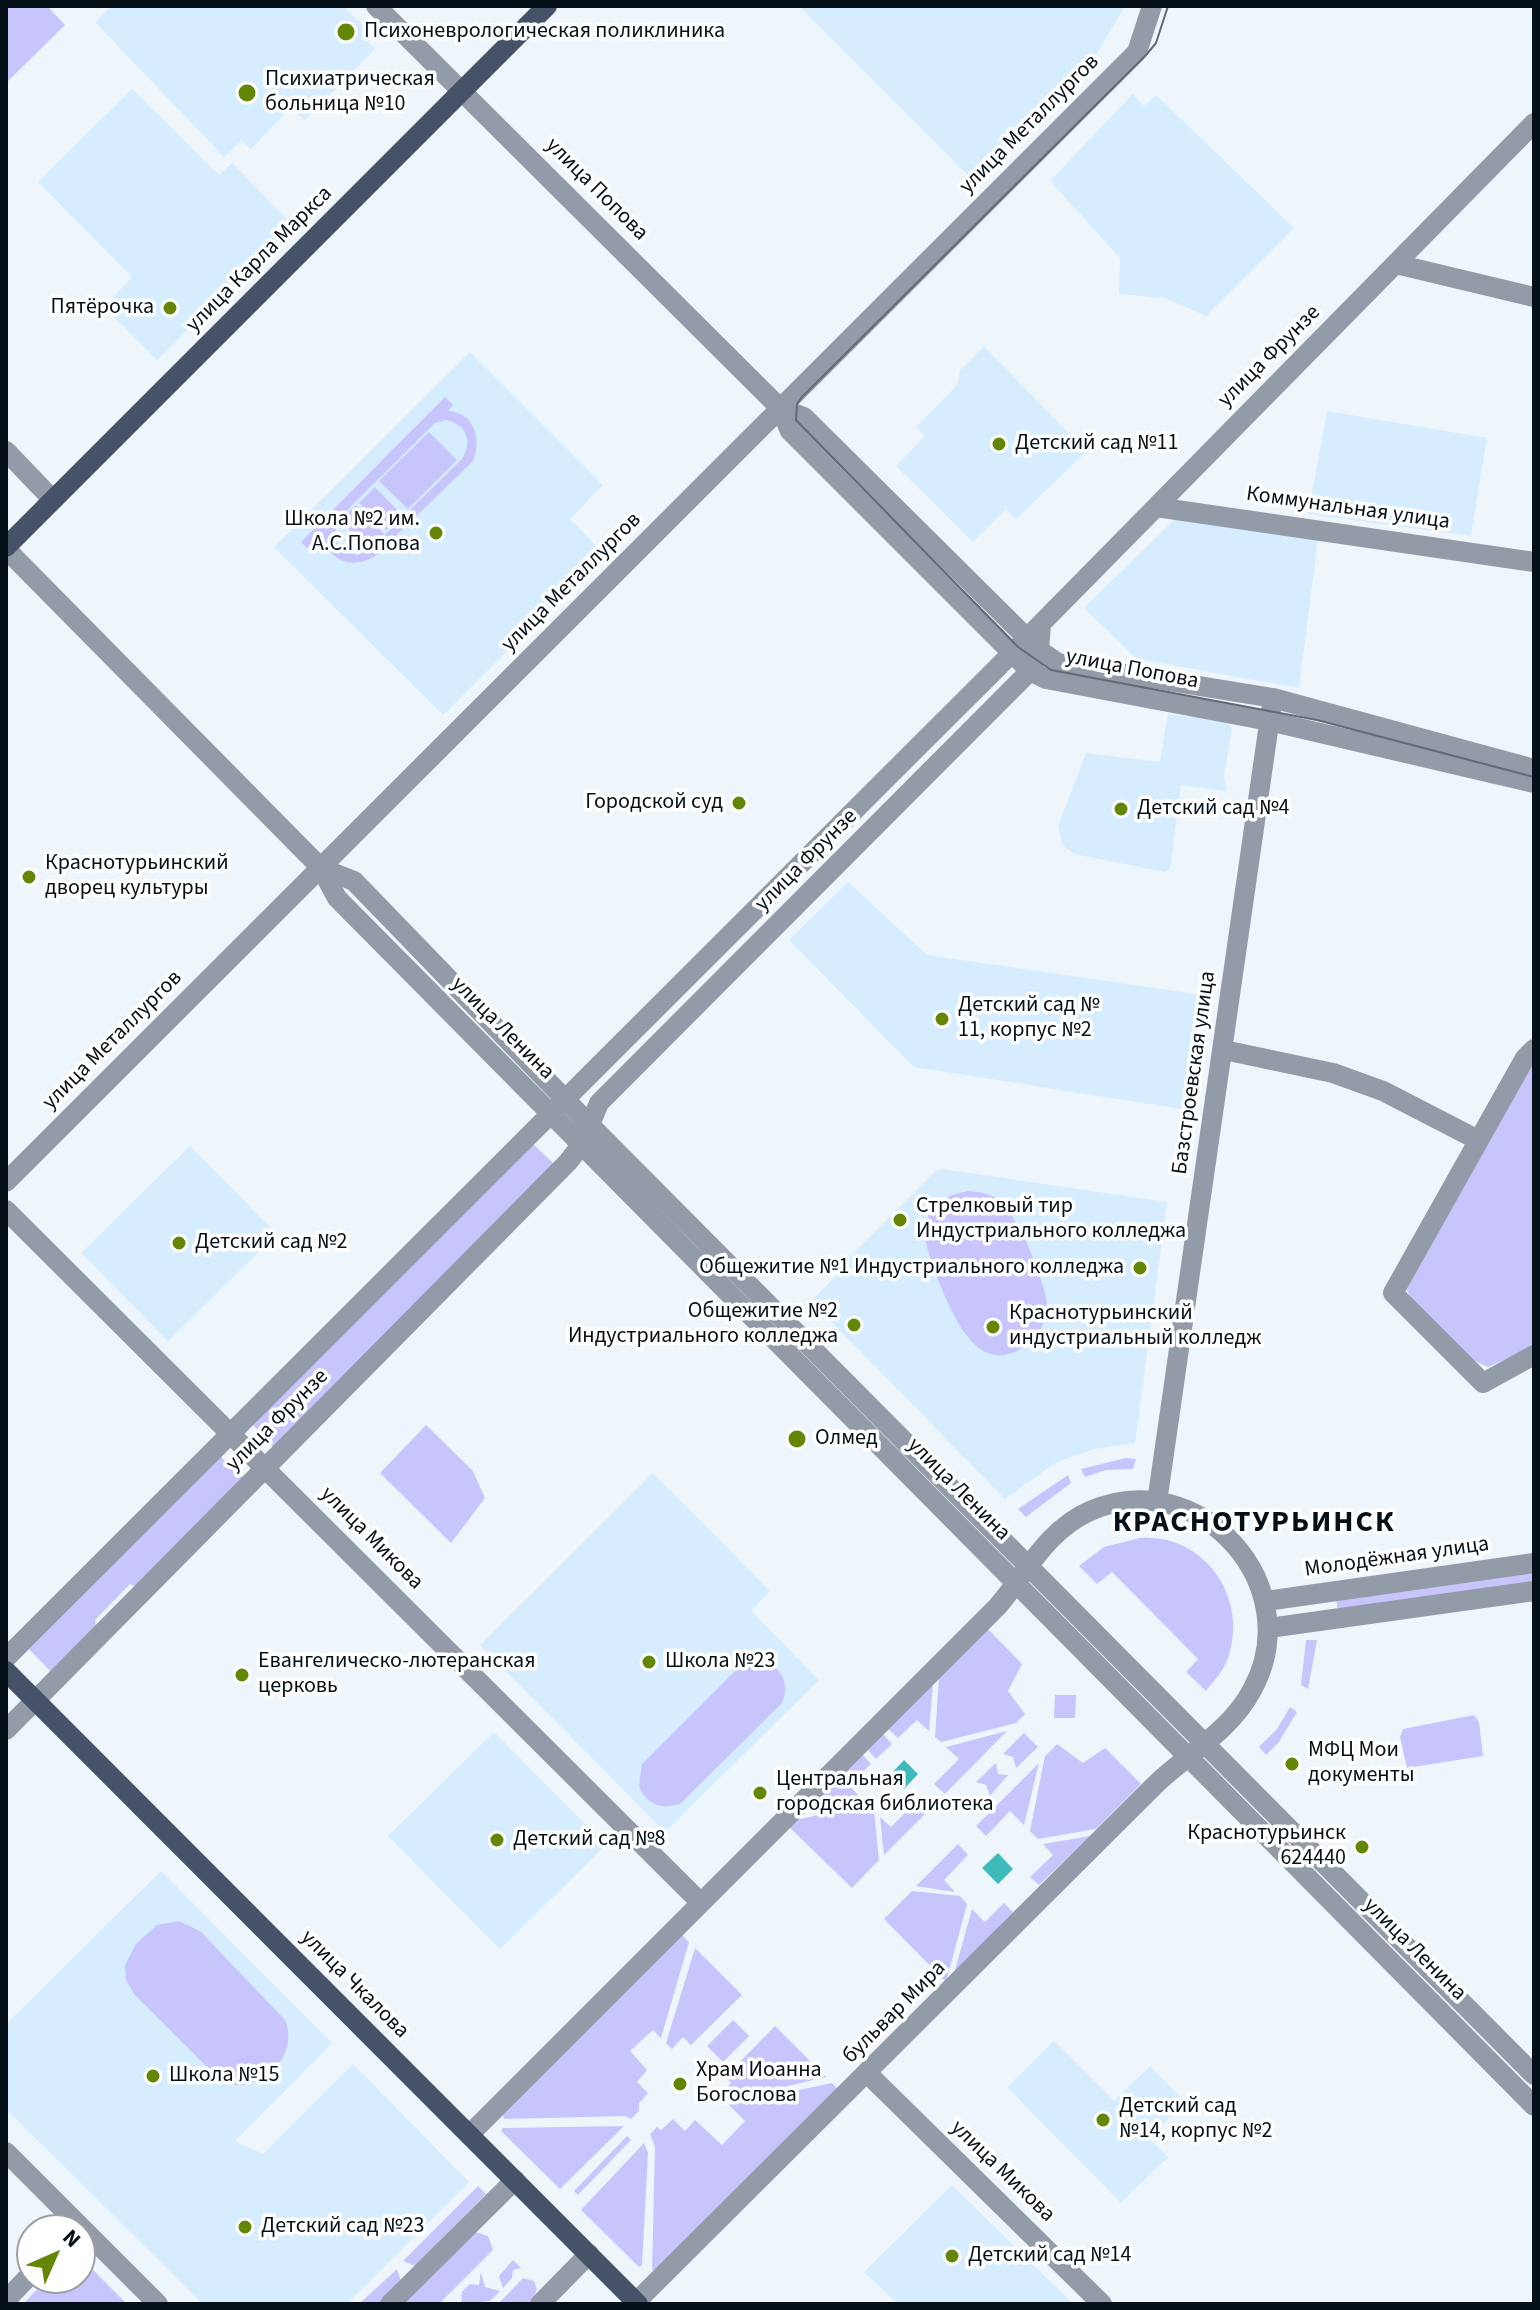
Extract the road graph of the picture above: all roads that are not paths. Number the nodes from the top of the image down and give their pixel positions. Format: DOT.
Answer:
graph roads {
  1 [pos="376,6"];
  2 [pos="547,6"];
  3 [pos="1152,6"];
  4 [pos="463,92"];
  5 [pos="1534,123"];
  6 [pos="1396,264"];
  7 [pos="1534,297"];
  8 [pos="780,408"];
  9 [pos="6,451"];
  10 [pos="53,500"];
  11 [pos="1156,507"];
  12 [pos="6,548"];
  13 [pos="1534,562"];
  14 [pos="1030,641"];
  15 [pos="1030,671"];
  16 [pos="1273,698"];
  17 [pos="1269,721"];
  18 [pos="1534,769"];
  19 [pos="1534,783"];
  20 [pos="321,868"];
  21 [pos="1534,1049"];
  22 [pos="1224,1050"];
  23 [pos="558,1106"];
  24 [pos="589,1124"];
  25 [pos="1478,1140"];
  26 [pos="582,1144"];
  27 [pos="6,1182"];
  28 [pos="6,1210"];
  29 [pos="1534,1355"];
  30 [pos="231,1433"];
  31 [pos="265,1468"];
  32 [pos="1157,1502"];
  33 [pos="997,1548"];
  34 [pos="1534,1563"];
  35 [pos="1023,1575"];
  36 [pos="1534,1591"];
  37 [pos="1266,1601"];
  38 [pos="1269,1628"];
  39 [pos="6,1658"];
  40 [pos="6,1671"];
  41 [pos="35,1701"];
  42 [pos="6,1730"];
  43 [pos="1195,1749"];
  44 [pos="1218,1771"];
  45 [pos="701,1903"];
  46 [pos="868,2074"];
  47 [pos="1534,2075"];
  48 [pos="1534,2106"];
  49 [pos="477,2128"];
  50 [pos="6,2152"];
  51 [pos="515,2180"];
  52 [pos="63,2214"];
  53 [pos="96,2246"];
  54 [pos="588,2256"];
  55 [pos="637,2303"];
  56 [pos="158,2304"];
  57 [pos="390,2304"];
  58 [pos="540,2304"];
  59 [pos="1102,2304"];
  1 -- 4 [label="street, улица Попова"];
  2 -- 4 [label="main road, улица Карла Маркса"];
  3 -- 8 [label="street, улица Металлургов"];
  4 -- 8 [label="street, улица Попова"];
  4 -- 10 [label="main road, улица Карла Маркса"];
  5 -- 6 [label="street, улица Фрунзе"];
  6 -- 7 [label="street"];
  6 -- 11 [label="street, улица Фрунзе"];
  8 -- 14 [label="street, улица Попова"];
  8 -- 20 [label="street, улица Металлургов"];
  9 -- 10 [label="street"];
  10 -- 12 [label="main road, улица Карла Маркса"];
  11 -- 13 [label="street, Коммунальная улица"];
  11 -- 14 [label="street, улица Фрунзе"];
  12 -- 20 [label="street, улица Ленина"];
  14 -- 15 [label="street, улица Фрунзе"];
  14 -- 16 [label="street, улица Попова"];
  14 -- 23 [label="street, улица Фрунзе"];
  15 -- 17 [label="street, улица Попова"];
  15 -- 24 [label="street, улица Фрунзе"];
  16 -- 17 [label="street, Базстроевская улица"];
  16 -- 18 [label="street, улица Попова"];
  17 -- 19 [label="street, улица Попова"];
  17 -- 22 [label="street, Базстроевская улица"];
  20 -- 23 [label="street, улица Ленина"];
  20 -- 27 [label="street, улица Металлургов"];
  21 -- 25 [label="street"];
  22 -- 25 [label="street"];
  22 -- 32 [label="street, Базстроевская улица"];
  23 -- 24 [label="street, улица Ленина"];
  23 -- 26 [label="street, улица Ленина"];
  23 -- 30 [label="street, улица Фрунзе"];
  24 -- 26 [label="street, улица Фрунзе"];
  24 -- 33 [label="street, улица Ленина"];
  25 -- 29 [label="street"];
  26 -- 31 [label="street, улица Фрунзе"];
  26 -- 33 [label="street, улица Ленина"];
  28 -- 30 [label="street, улица Микова"];
  30 -- 31 [label="street, улица Микова"];
  30 -- 39 [label="street, улица Фрунзе"];
  31 -- 41 [label="street, улица Фрунзе"];
  31 -- 45 [label="street, улица Микова"];
  32 -- 35 [label="street, бульвар Мира"];
  32 -- 37 [label="street, бульвар Мира"];
  33 -- 35 [label="street, улица Ленина"];
  34 -- 37 [label="street, Молодёжная улица"];
  35 -- 43 [label="street, улица Ленина"];
  35 -- 45 [label="street"];
  36 -- 38 [label="street"];
  37 -- 38 [label="street, бульвар Мира"];
  38 -- 43 [label="street, бульвар Мира"];
  40 -- 41 [label="main road, улица Чкалова"];
  41 -- 42 [label="street, улица Фрунзе"];
  41 -- 49 [label="main road, улица Чкалова"];
  43 -- 44 [label="street, улица Ленина"];
  43 -- 46 [label="street, бульвар Мира"];
  44 -- 47 [label="street, улица Ленина"];
  44 -- 48 [label="street, улица Ленина"];
  45 -- 49 [label="street"];
  46 -- 55 [label="street, бульвар Мира"];
  46 -- 59 [label="street, улица Микова"];
  49 -- 51 [label="main road, улица Чкалова"];
  50 -- 52 [label="street"];
  51 -- 54 [label="main road, улица Чкалова"];
  51 -- 57 [label="street"];
  53 -- 56 [label="street"];
  54 -- 55 [label="main road, улица Чкалова"];
  54 -- 58 [label="street"];
}
